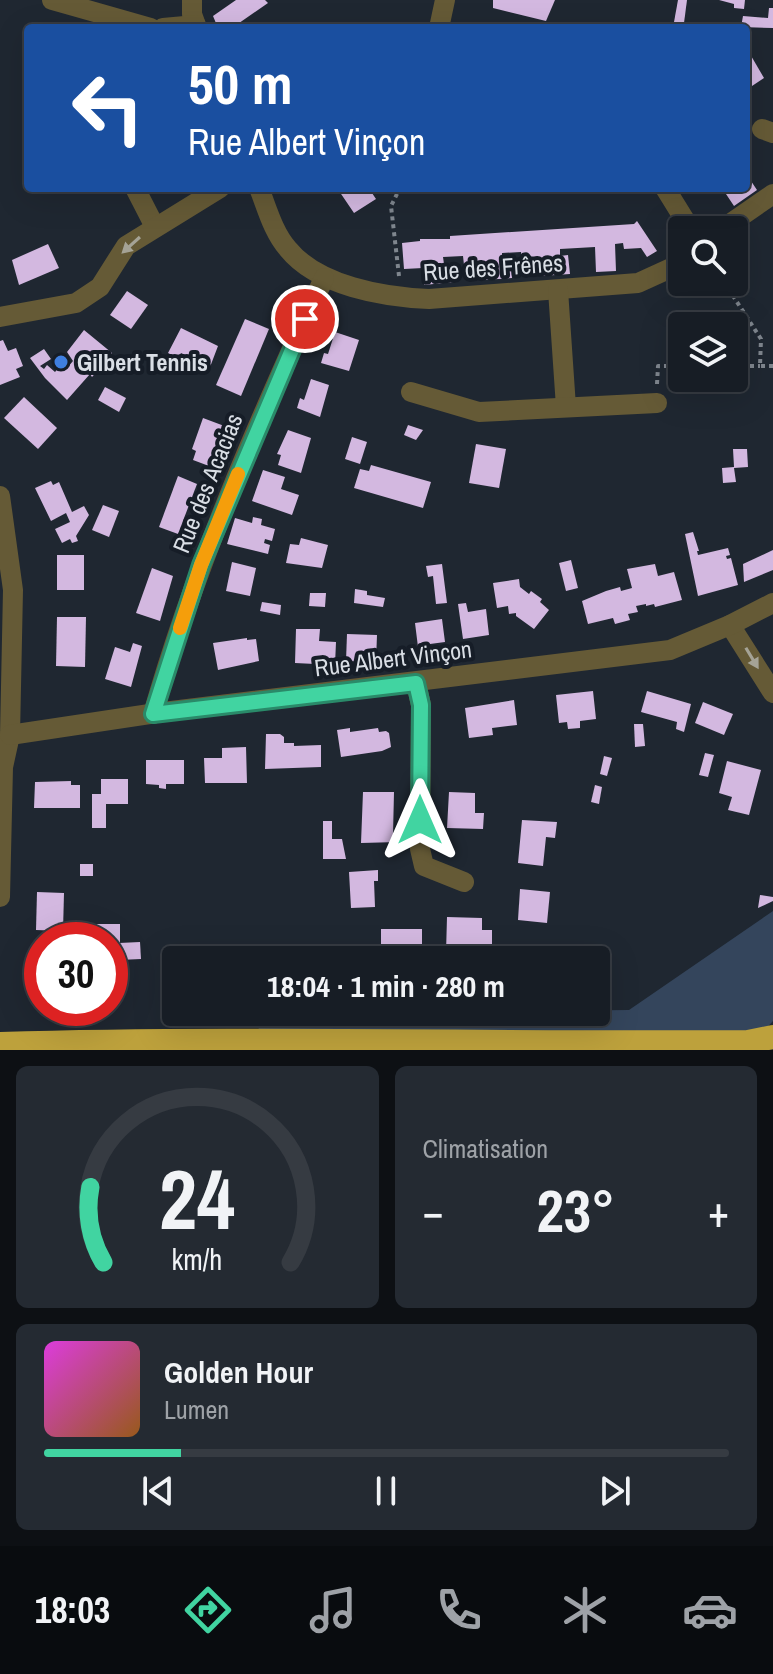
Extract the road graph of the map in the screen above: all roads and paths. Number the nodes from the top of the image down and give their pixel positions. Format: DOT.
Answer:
graph roads {
  1 [pos="52,0"];
  2 [pos="192,0"];
  3 [pos="445,0"];
  4 [pos="92,20"];
  5 [pos="122,24"];
  6 [pos="195,24"];
  7 [pos="440,24"];
  8 [pos="137,192"];
  9 [pos="213,192"];
  10 [pos="261,192"];
  11 [pos="398,192"];
  12 [pos="667,192"];
  13 [pos="773,194"];
  14 [pos="682,216"];
  15 [pos="741,216"];
  16 [pos="155,227"];
  17 [pos="668,269"];
  18 [pos="324,278"];
  19 [pos="558,290"];
  20 [pos="733,296"];
  21 [pos="401,298"];
  22 [pos="0,317"];
  23 [pos="668,366"];
  24 [pos="748,366"];
  25 [pos="760,366"];
  26 [pos="773,366"];
  27 [pos="411,392"];
  28 [pos="657,403"];
  29 [pos="566,407"];
  30 [pos="0,496"];
  31 [pos="773,603"];
  32 [pos="730,625"];
  33 [pos="416,683"];
  34 [pos="773,693"];
  35 [pos="153,714"];
  36 [pos="10,735"];
  37 [pos="464,882"];
  38 [pos="0,897"];
  39 [pos="773,1037"];
  40 [pos="103,1041"];
  41 [pos="0,1044"];
  42 [pos="147,1050"];
  1 -- 4 [label="street"];
  2 -- 6 [label="street"];
  3 -- 7 [label="street"];
  4 -- 5 [label="street"];
  8 -- 16 [label="street"];
  9 -- 16 [label="street"];
  10 -- 18 [label="street, Rue des Frênes"];
  11 -- 21 [label="path"];
  12 -- 14 [label="street"];
  13 -- 15 [label="street"];
  16 -- 22 [label="street, one-way"];
  17 -- 19 [label="street, Rue des Frênes"];
  18 -- 21 [label="street, Rue des Frênes"];
  18 -- 35 [label="street, Rue des Acacias"];
  19 -- 21 [label="street, Rue des Frênes"];
  19 -- 29 [label="street"];
  20 -- 25 [label="path"];
  23 -- 28 [label="path"];
  24 -- 25 [label="path"];
  25 -- 26 [label="path"];
  27 -- 29 [label="street"];
  28 -- 29 [label="street"];
  30 -- 36 [label="street"];
  31 -- 32 [label="street, Rue Albert Vinçon"];
  32 -- 33 [label="street, Rue Albert Vinçon"];
  32 -- 34 [label="street, one-way"];
  33 -- 35 [label="street, Rue Albert Vinçon"];
  33 -- 37 [label="street"];
  35 -- 36 [label="street, Rue Albert Vinçon"];
  36 -- 38 [label="street"];
  39 -- 40 [label="highway"];
  40 -- 41 [label="highway"];
  40 -- 42 [label="highway"];
}
